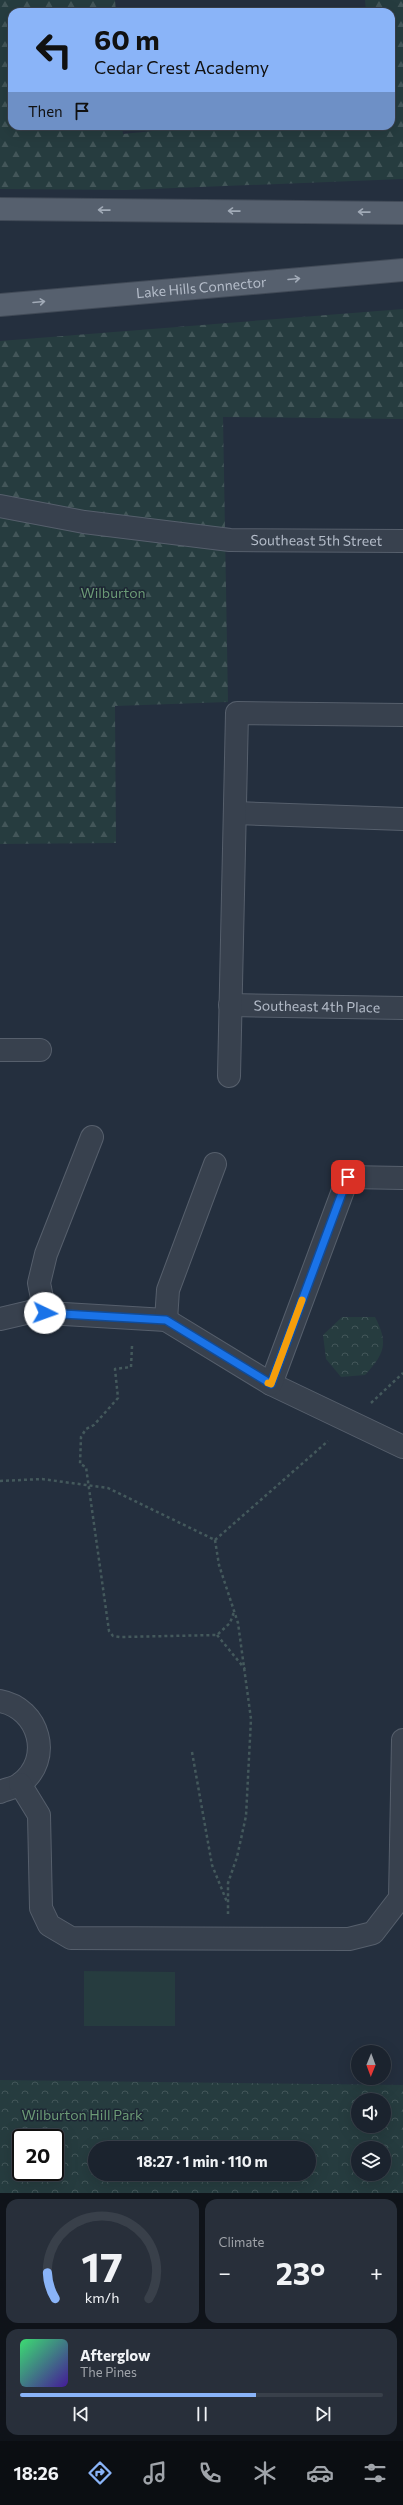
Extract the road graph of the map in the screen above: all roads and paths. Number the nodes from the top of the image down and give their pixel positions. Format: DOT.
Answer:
graph roads {
  1 [pos="0,209"];
  2 [pos="403,213"];
  3 [pos="403,270"];
  4 [pos="0,306"];
  5 [pos="0,506"];
  6 [pos="403,541"];
  7 [pos="403,715"];
  8 [pos="236,813"];
  9 [pos="403,818"];
  10 [pos="230,1005"];
  11 [pos="403,1008"];
  12 [pos="0,1050"];
  13 [pos="40,1050"];
  14 [pos="229,1076"];
  15 [pos="92,1137"];
  16 [pos="215,1164"];
  17 [pos="403,1178"];
  18 [pos="45,1313"];
  19 [pos="0,1319"];
  20 [pos="166,1320"];
  21 [pos="132,1346"];
  22 [pos="403,1373"];
  23 [pos="271,1384"];
  24 [pos="366,1408"];
  25 [pos="328,1441"];
  26 [pos="403,1447"];
  27 [pos="0,1481"];
  28 [pos="89,1484"];
  29 [pos="215,1540"];
  30 [pos="234,1612"];
  31 [pos="217,1635"];
  32 [pos="245,1669"];
  33 [pos="0,1701"];
  34 [pos="403,1740"];
  35 [pos="192,1752"];
  36 [pos="20,1784"];
  37 [pos="0,1792"];
  38 [pos="228,1904"];
  39 [pos="228,1918"];
  2 -- 1 [label="main road, one-way"];
  4 -- 3 [label="main road, Lake Hills Connector, one-way"];
  5 -- 6 [label="street, Southeast 5th Street"];
  7 -- 8 [label="street"];
  8 -- 9 [label="street"];
  8 -- 10 [label="street"];
  10 -- 11 [label="street, Southeast 4th Place"];
  10 -- 14 [label="street"];
  12 -- 13 [label="street"];
  15 -- 18 [label="street"];
  16 -- 20 [label="street"];
  17 -- 23 [label="street"];
  18 -- 19 [label="street"];
  18 -- 20 [label="street"];
  20 -- 23 [label="street"];
  21 -- 28 [label="path"];
  22 -- 24 [label="path"];
  23 -- 26 [label="street"];
  25 -- 29 [label="path"];
  27 -- 28 [label="path"];
  28 -- 29 [label="path"];
  28 -- 31 [label="path"];
  29 -- 30 [label="path"];
  30 -- 31 [label="path"];
  30 -- 32 [label="path"];
  31 -- 32 [label="path"];
  32 -- 38 [label="path"];
  33 -- 36 [label="street"];
  34 -- 36 [label="street"];
  35 -- 38 [label="path"];
  36 -- 37 [label="street"];
  38 -- 39 [label="path"];
}
